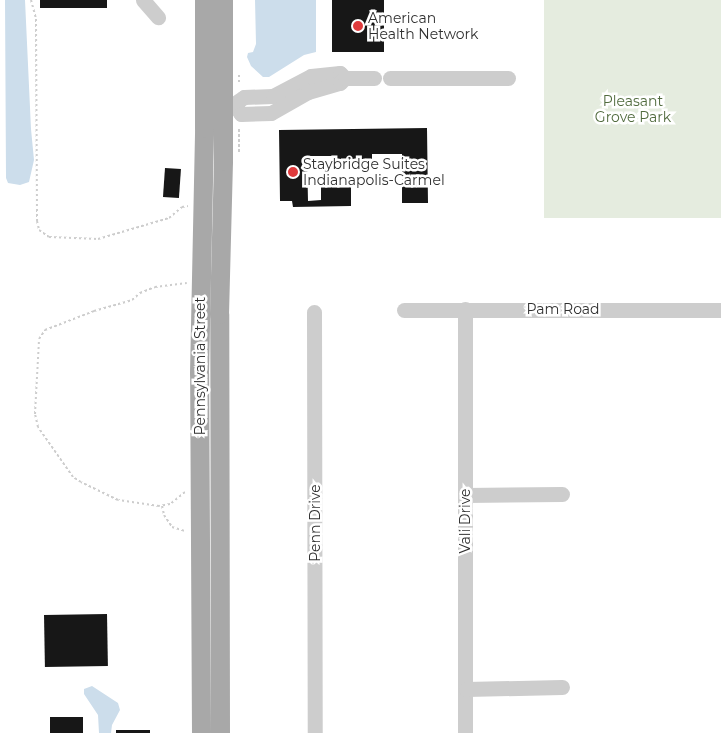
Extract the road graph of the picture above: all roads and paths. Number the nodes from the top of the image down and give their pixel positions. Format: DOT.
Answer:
graph roads {
  1 [pos="31,0"];
  2 [pos="144,0"];
  3 [pos="204,0"];
  4 [pos="223,0"];
  5 [pos="158,17"];
  6 [pos="508,78"];
  7 [pos="228,104"];
  8 [pos="204,105"];
  9 [pos="190,205"];
  10 [pos="189,283"];
  11 [pos="465,309"];
  12 [pos="404,310"];
  13 [pos="721,310"];
  14 [pos="314,312"];
  15 [pos="189,490"];
  16 [pos="562,494"];
  17 [pos="465,495"];
  18 [pos="162,506"];
  19 [pos="189,531"];
  20 [pos="562,687"];
  21 [pos="466,689"];
  22 [pos="201,733"];
  23 [pos="220,733"];
  24 [pos="315,733"];
  25 [pos="465,733"];
  1 -- 9 [label="path"];
  2 -- 5 [label="street"];
  3 -- 8 [label="main road, Pennsylvania Street"];
  4 -- 7 [label="main road, Pennsylvania Street"];
  6 -- 7 [label="street"];
  7 -- 8 [label="street"];
  7 -- 23 [label="main road, Pennsylvania Street"];
  8 -- 22 [label="main road, Pennsylvania Street"];
  10 -- 18 [label="path"];
  11 -- 12 [label="street, Pam Road"];
  11 -- 13 [label="street, Pam Road"];
  11 -- 17 [label="street, Vali Drive"];
  14 -- 24 [label="street, Penn Drive"];
  15 -- 18 [label="path"];
  16 -- 17 [label="street"];
  17 -- 21 [label="street, Vali Drive"];
  18 -- 19 [label="path"];
  20 -- 21 [label="street"];
  21 -- 25 [label="street, Vali Drive"];
}
